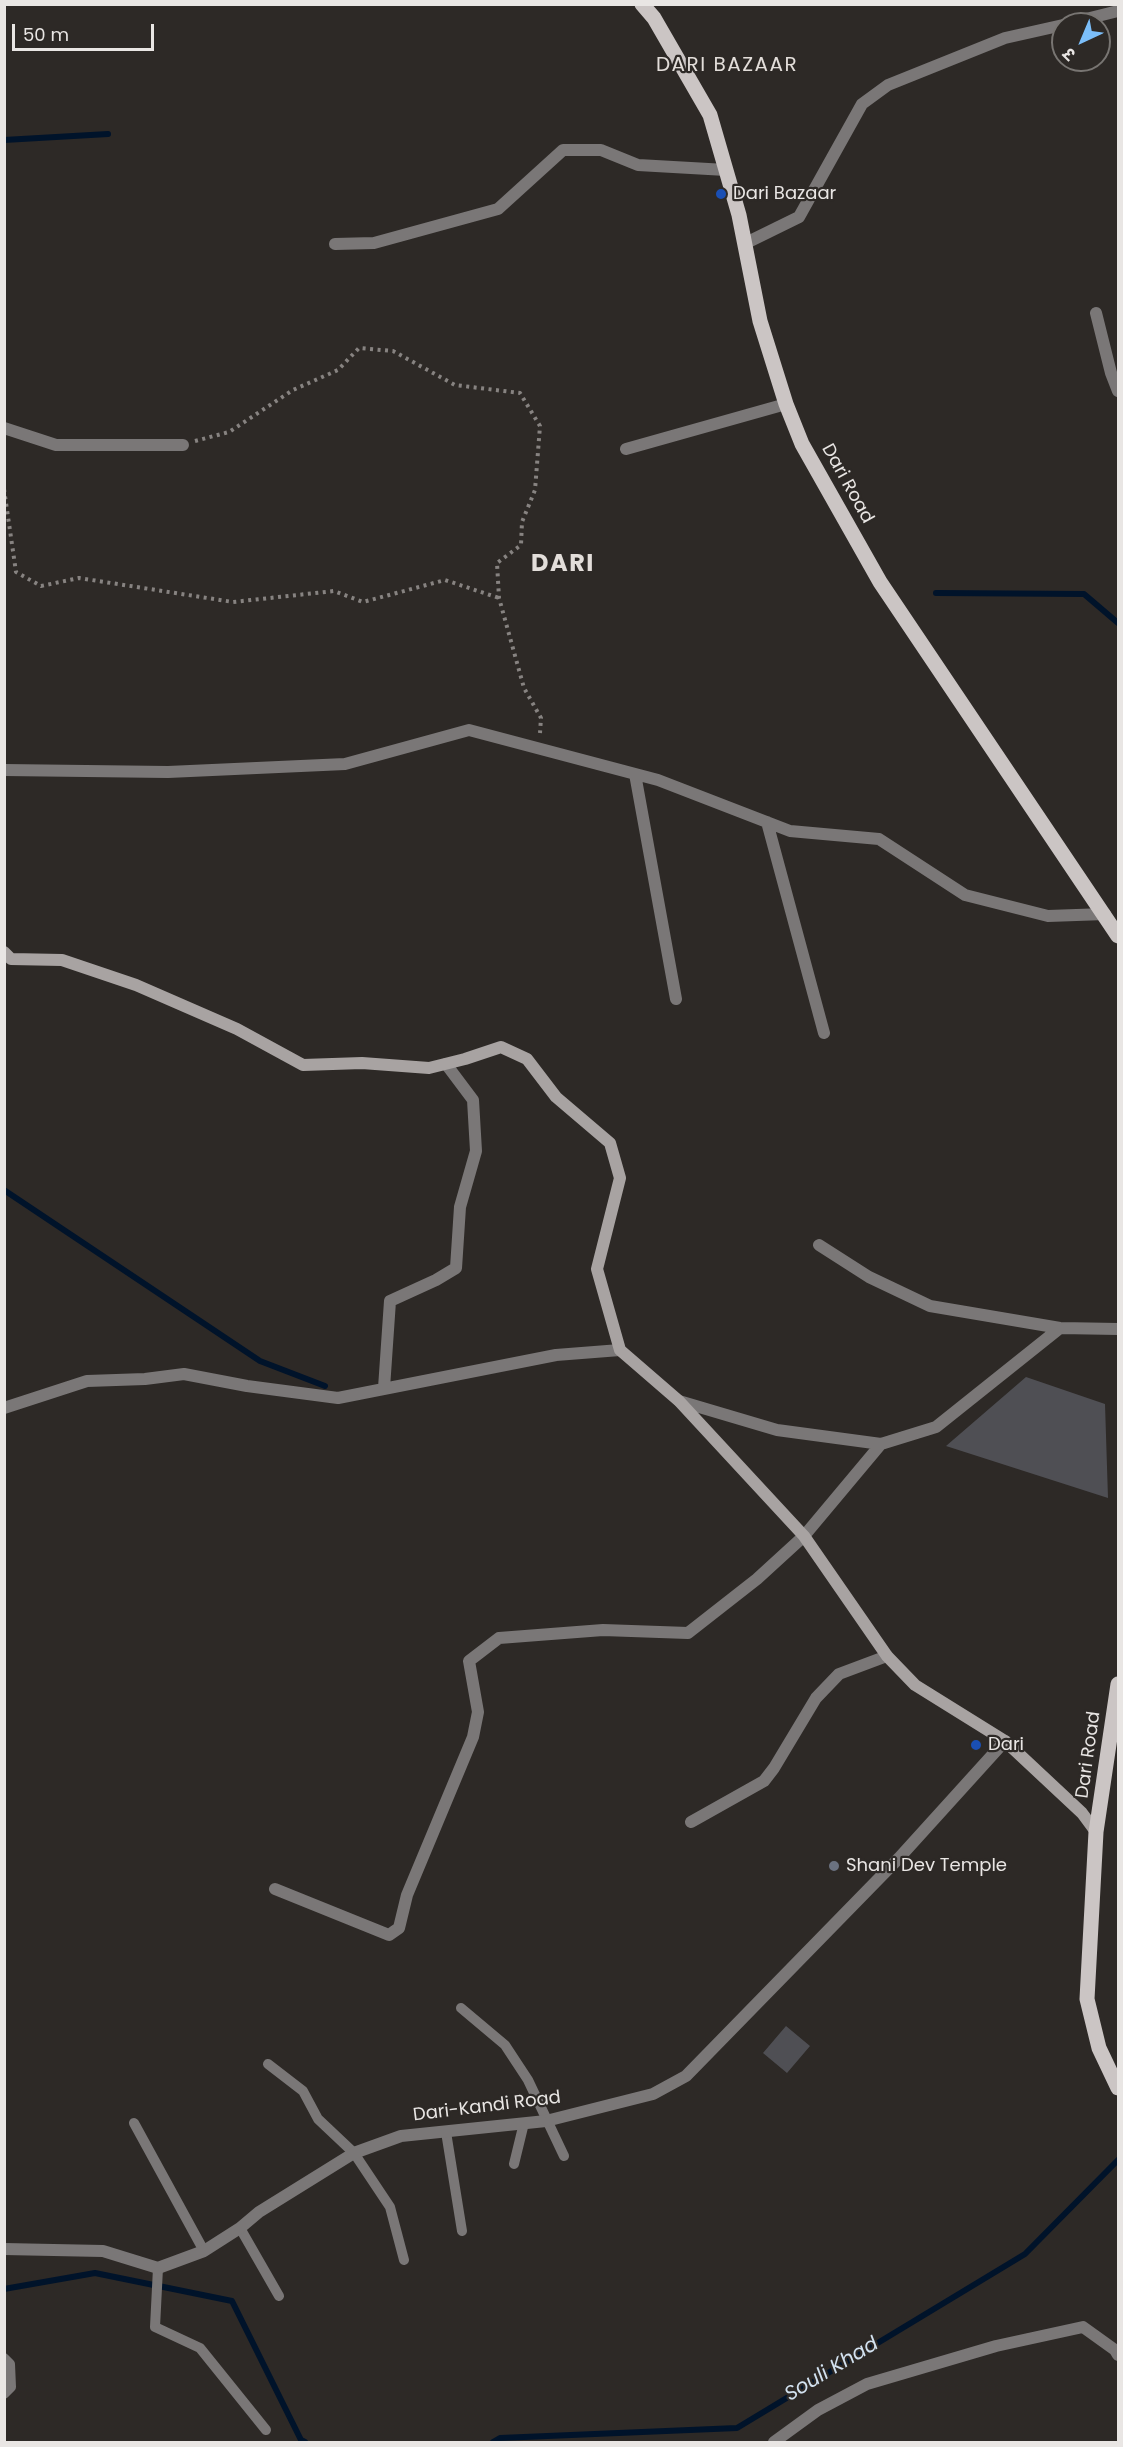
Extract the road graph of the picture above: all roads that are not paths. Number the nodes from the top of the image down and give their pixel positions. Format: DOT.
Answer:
graph roads {
  1 [pos="642,4"];
  2 [pos="1100,10"];
  3 [pos="1119,10"];
  4 [pos="1051,27"];
  5 [pos="726,170"];
  6 [pos="335,244"];
  7 [pos="744,244"];
  8 [pos="1096,314"];
  9 [pos="1119,391"];
  10 [pos="786,404"];
  11 [pos="4,428"];
  12 [pos="183,445"];
  13 [pos="626,449"];
  14 [pos="4,770"];
  15 [pos="636,774"];
  16 [pos="767,822"];
  17 [pos="1105,914"];
  18 [pos="1119,936"];
  19 [pos="4,952"];
  20 [pos="676,999"];
  21 [pos="824,1033"];
  22 [pos="446,1064"];
  23 [pos="819,1245"];
  24 [pos="1059,1328"];
  25 [pos="1119,1329"];
  26 [pos="620,1350"];
  27 [pos="384,1388"];
  28 [pos="679,1401"];
  29 [pos="4,1408"];
  30 [pos="881,1444"];
  31 [pos="804,1536"];
  32 [pos="887,1656"];
  33 [pos="1119,1684"];
  34 [pos="1005,1741"];
  35 [pos="691,1822"];
  36 [pos="1096,1832"];
  37 [pos="275,1889"];
  38 [pos="461,2008"];
  39 [pos="268,2064"];
  40 [pos="1119,2088"];
  41 [pos="546,2121"];
  42 [pos="134,2123"];
  43 [pos="524,2123"];
  44 [pos="447,2132"];
  45 [pos="354,2153"];
  46 [pos="564,2156"];
  47 [pos="514,2164"];
  48 [pos="240,2228"];
  49 [pos="462,2231"];
  50 [pos="4,2249"];
  51 [pos="204,2251"];
  52 [pos="404,2260"];
  53 [pos="158,2268"];
  54 [pos="279,2296"];
  55 [pos="1119,2355"];
  56 [pos="4,2358"];
  57 [pos="4,2394"];
  58 [pos="266,2430"];
  59 [pos="774,2442"];
  1 -- 5 [label="main road, Dari Road"];
  2 -- 3 [label="street"];
  4 -- 7 [label="street"];
  5 -- 6 [label="street"];
  5 -- 7 [label="main road, Dari Road"];
  7 -- 10 [label="main road, Dari Road"];
  8 -- 9 [label="street"];
  10 -- 13 [label="street"];
  10 -- 17 [label="main road, Dari Road"];
  11 -- 12 [label="street"];
  14 -- 15 [label="street"];
  15 -- 16 [label="street"];
  15 -- 20 [label="street"];
  16 -- 17 [label="street"];
  16 -- 21 [label="street"];
  17 -- 18 [label="main road, Dari Road"];
  19 -- 22 [label="street"];
  22 -- 26 [label="street"];
  22 -- 27 [label="street"];
  23 -- 24 [label="street"];
  24 -- 25 [label="street"];
  24 -- 30 [label="street"];
  26 -- 27 [label="street"];
  26 -- 28 [label="street"];
  27 -- 29 [label="street"];
  28 -- 30 [label="street"];
  28 -- 31 [label="street"];
  30 -- 31 [label="street"];
  31 -- 32 [label="street"];
  31 -- 37 [label="street"];
  32 -- 34 [label="street"];
  32 -- 35 [label="street"];
  33 -- 36 [label="main road, Dari Road"];
  34 -- 36 [label="street"];
  34 -- 41 [label="street, Dari-Kandi Road"];
  36 -- 40 [label="main road, Dari Road"];
  38 -- 41 [label="lane"];
  39 -- 45 [label="lane"];
  41 -- 43 [label="street, Dari-Kandi Road"];
  41 -- 46 [label="lane"];
  42 -- 51 [label="lane"];
  43 -- 44 [label="street, Dari-Kandi Road"];
  43 -- 47 [label="lane"];
  44 -- 45 [label="street, Dari-Kandi Road"];
  44 -- 49 [label="lane"];
  45 -- 48 [label="street, Dari-Kandi Road"];
  45 -- 52 [label="lane"];
  48 -- 51 [label="street, Dari-Kandi Road"];
  48 -- 54 [label="lane"];
  50 -- 53 [label="street"];
  51 -- 53 [label="street, Dari-Kandi Road"];
  53 -- 58 [label="lane"];
  55 -- 59 [label="street"];
  56 -- 57 [label="lane"];
}
